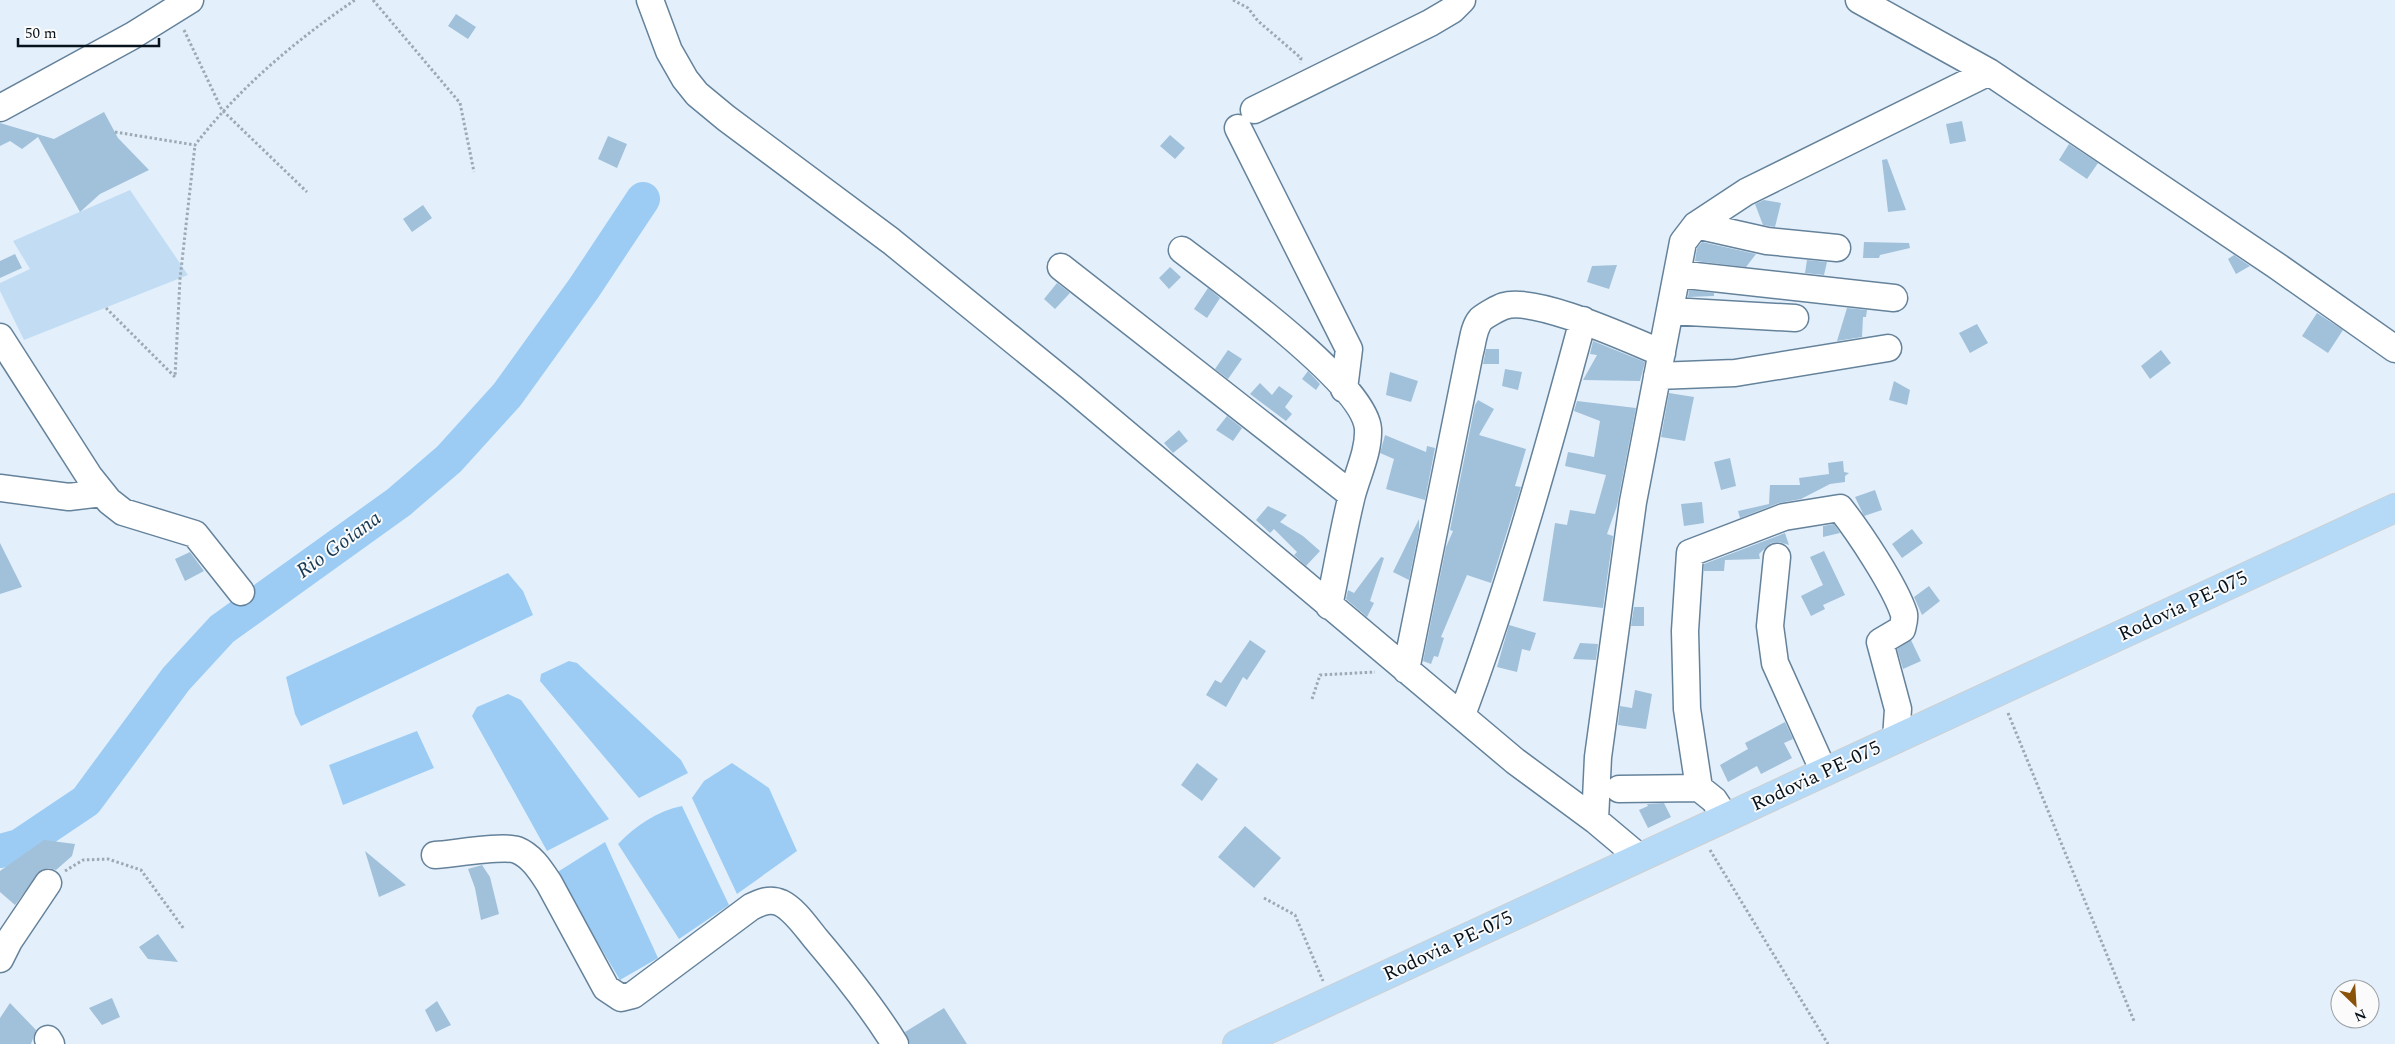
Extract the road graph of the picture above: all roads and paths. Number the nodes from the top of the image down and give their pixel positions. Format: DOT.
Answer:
graph roads {
  1 [pos="355,0"];
  2 [pos="373,0"];
  3 [pos="650,0"];
  4 [pos="1233,0"];
  5 [pos="1462,0"];
  6 [pos="1859,0"];
  7 [pos="182,5"];
  8 [pos="1989,72"];
  9 [pos="1294,90"];
  10 [pos="0,108"];
  11 [pos="222,110"];
  12 [pos="115,132"];
  13 [pos="195,145"];
  14 [pos="474,172"];
  15 [pos="308,192"];
  16 [pos="1696,225"];
  17 [pos="1837,248"];
  18 [pos="1182,250"];
  19 [pos="1061,267"];
  20 [pos="1677,274"];
  21 [pos="1894,298"];
  22 [pos="106,308"];
  23 [pos="1672,312"];
  24 [pos="1795,318"];
  25 [pos="1583,320"];
  26 [pos="0,337"];
  27 [pos="1888,348"];
  28 [pos="2395,349"];
  29 [pos="1660,365"];
  30 [pos="1344,389"];
  31 [pos="0,488"];
  32 [pos="102,493"];
  33 [pos="1352,495"];
  34 [pos="2395,508"];
  35 [pos="1777,557"];
  36 [pos="240,592"];
  37 [pos="1329,606"];
  38 [pos="1406,670"];
  39 [pos="1999,691"];
  40 [pos="1312,699"];
  41 [pos="1462,716"];
  42 [pos="1896,739"];
  43 [pos="1824,772"];
  44 [pos="1699,788"];
  45 [pos="1619,789"];
  46 [pos="1726,818"];
  47 [pos="1595,820"];
  48 [pos="1698,831"];
  49 [pos="436,855"];
  50 [pos="1639,857"];
  51 [pos="48,883"];
  52 [pos="1264,898"];
  53 [pos="184,929"];
  54 [pos="0,959"];
  55 [pos="1331,1000"];
  56 [pos="2134,1021"];
  57 [pos="895,1044"];
  58 [pos="1237,1044"];
  59 [pos="1828,1044"];
  1 -- 11 [label="path"];
  2 -- 14 [label="path"];
  3 -- 37 [label="street"];
  4 -- 9 [label="path"];
  5 -- 9 [label="street"];
  6 -- 8 [label="street"];
  7 -- 10 [label="street"];
  7 -- 11 [label="path"];
  8 -- 16 [label="street"];
  8 -- 28 [label="street"];
  9 -- 30 [label="street"];
  11 -- 13 [label="path"];
  11 -- 15 [label="path"];
  12 -- 13 [label="path"];
  13 -- 22 [label="path"];
  16 -- 17 [label="street"];
  16 -- 20 [label="street"];
  18 -- 30 [label="street"];
  19 -- 33 [label="street"];
  20 -- 21 [label="street"];
  20 -- 23 [label="street"];
  23 -- 24 [label="street"];
  23 -- 29 [label="street"];
  25 -- 29 [label="street"];
  25 -- 38 [label="street"];
  25 -- 41 [label="street"];
  26 -- 32 [label="street"];
  27 -- 29 [label="street"];
  29 -- 47 [label="street"];
  30 -- 33 [label="street"];
  31 -- 32 [label="street"];
  32 -- 36 [label="street"];
  33 -- 37 [label="street"];
  34 -- 39 [label="main road, Rodovia PE-075"];
  35 -- 43 [label="street"];
  37 -- 38 [label="street"];
  38 -- 40 [label="path"];
  38 -- 41 [label="street"];
  39 -- 42 [label="main road, Rodovia PE-075"];
  39 -- 56 [label="path"];
  41 -- 47 [label="street"];
  42 -- 43 [label="main road, Rodovia PE-075"];
  42 -- 44 [label="street"];
  43 -- 46 [label="main road, Rodovia PE-075"];
  44 -- 45 [label="street"];
  44 -- 46 [label="street"];
  46 -- 48 [label="main road, Rodovia PE-075"];
  47 -- 50 [label="street"];
  48 -- 50 [label="main road, Rodovia PE-075"];
  48 -- 59 [label="path"];
  49 -- 57 [label="street"];
  50 -- 55 [label="main road, Rodovia PE-075"];
  51 -- 53 [label="path"];
  51 -- 54 [label="street"];
  52 -- 55 [label="path"];
  55 -- 58 [label="main road, Rodovia PE-075"];
}
